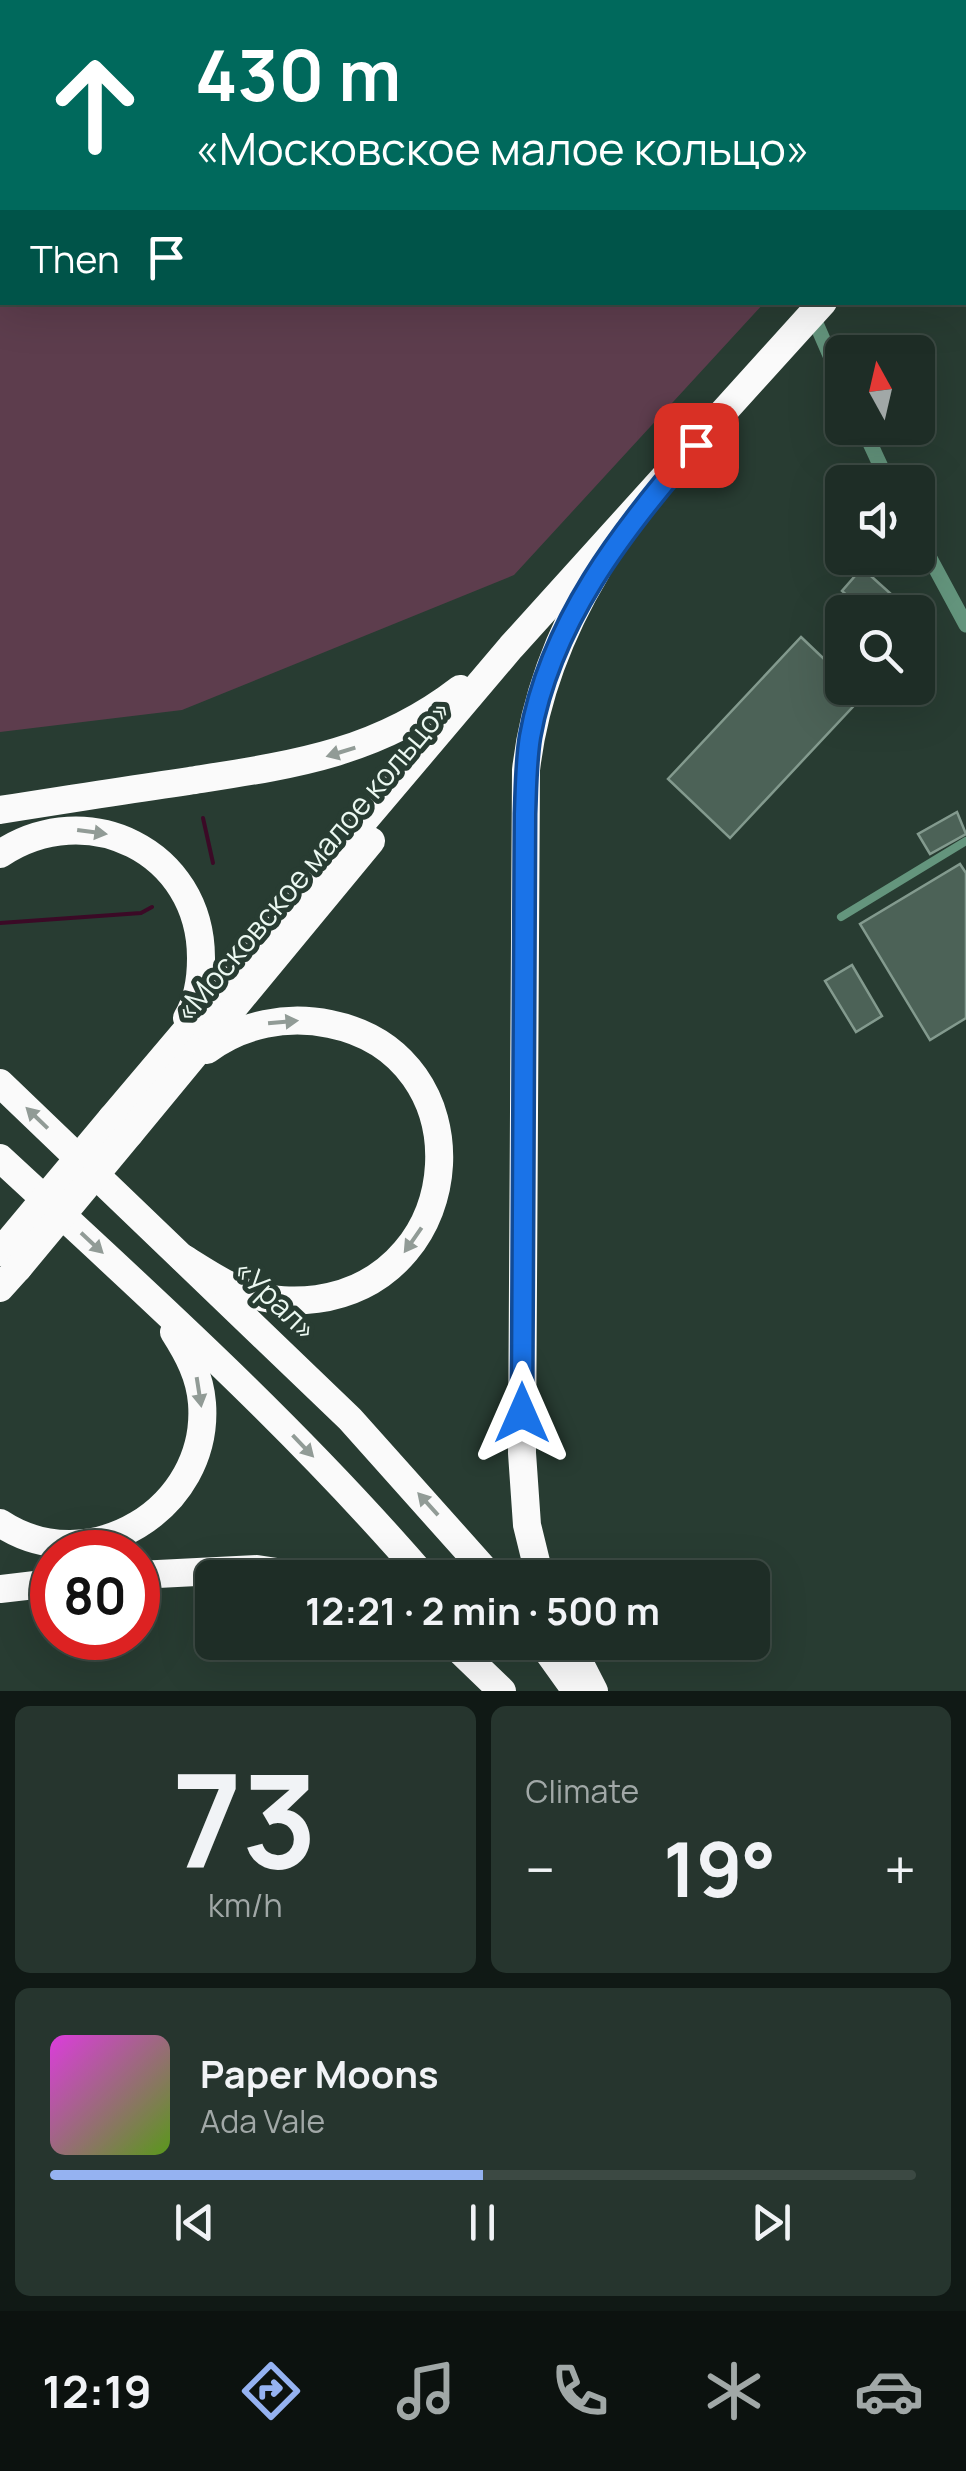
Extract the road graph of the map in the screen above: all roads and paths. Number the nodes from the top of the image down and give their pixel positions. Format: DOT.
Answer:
graph roads {
  1 [pos="817,308"];
  2 [pos="826,335"];
  3 [pos="672,472"];
  4 [pos="606,554"];
  5 [pos="935,568"];
  6 [pos="966,625"];
  7 [pos="512,647"];
  8 [pos="0,810"];
  9 [pos="966,841"];
  10 [pos="0,854"];
  11 [pos="840,917"];
  12 [pos="163,1076"];
  13 [pos="0,1082"];
  14 [pos="0,1158"];
  15 [pos="183,1258"];
  16 [pos="6,1269"];
  17 [pos="133,1280"];
  18 [pos="0,1523"];
  19 [pos="410,1560"];
  20 [pos="476,1560"];
  21 [pos="536,1560"];
  22 [pos="195,1572"];
  23 [pos="160,1574"];
  24 [pos="30,1586"];
  25 [pos="0,1589"];
  26 [pos="470,1660"];
  27 [pos="493,1660"];
  28 [pos="554,1660"];
  29 [pos="578,1660"];
  30 [pos="502,1691"];
  31 [pos="517,1691"];
  32 [pos="576,1691"];
  33 [pos="594,1691"];
  1 -- 2 [label="street"];
  1 -- 3 [label="highway, «Московское малое кольцо»"];
  3 -- 4 [label="highway, «Московское малое кольцо»"];
  3 -- 7 [label="highway, «Московское малое кольцо»"];
  4 -- 12 [label="highway, «Московское малое кольцо»"];
  4 -- 21 [label="highway"];
  5 -- 6 [label="street"];
  7 -- 8 [label="highway, one-way"];
  7 -- 12 [label="highway, «Московское малое кольцо»"];
  9 -- 11 [label="lane"];
  10 -- 12 [label="highway, one-way"];
  12 -- 15 [label="highway, one-way"];
  12 -- 16 [label="highway, «Московское малое кольцо», bridge"];
  15 -- 13 [label="highway, «Урал», one-way"];
  14 -- 17 [label="highway, one-way"];
  20 -- 15 [label="highway, «Урал», one-way"];
  17 -- 18 [label="highway, one-way"];
  17 -- 19 [label="highway, one-way"];
  22 -- 23 [label="highway"];
  24 -- 25 [label="highway"];
  26 -- 30 [label="highway"];
  27 -- 31 [label="highway"];
  28 -- 32 [label="highway"];
  29 -- 33 [label="highway"];
}
